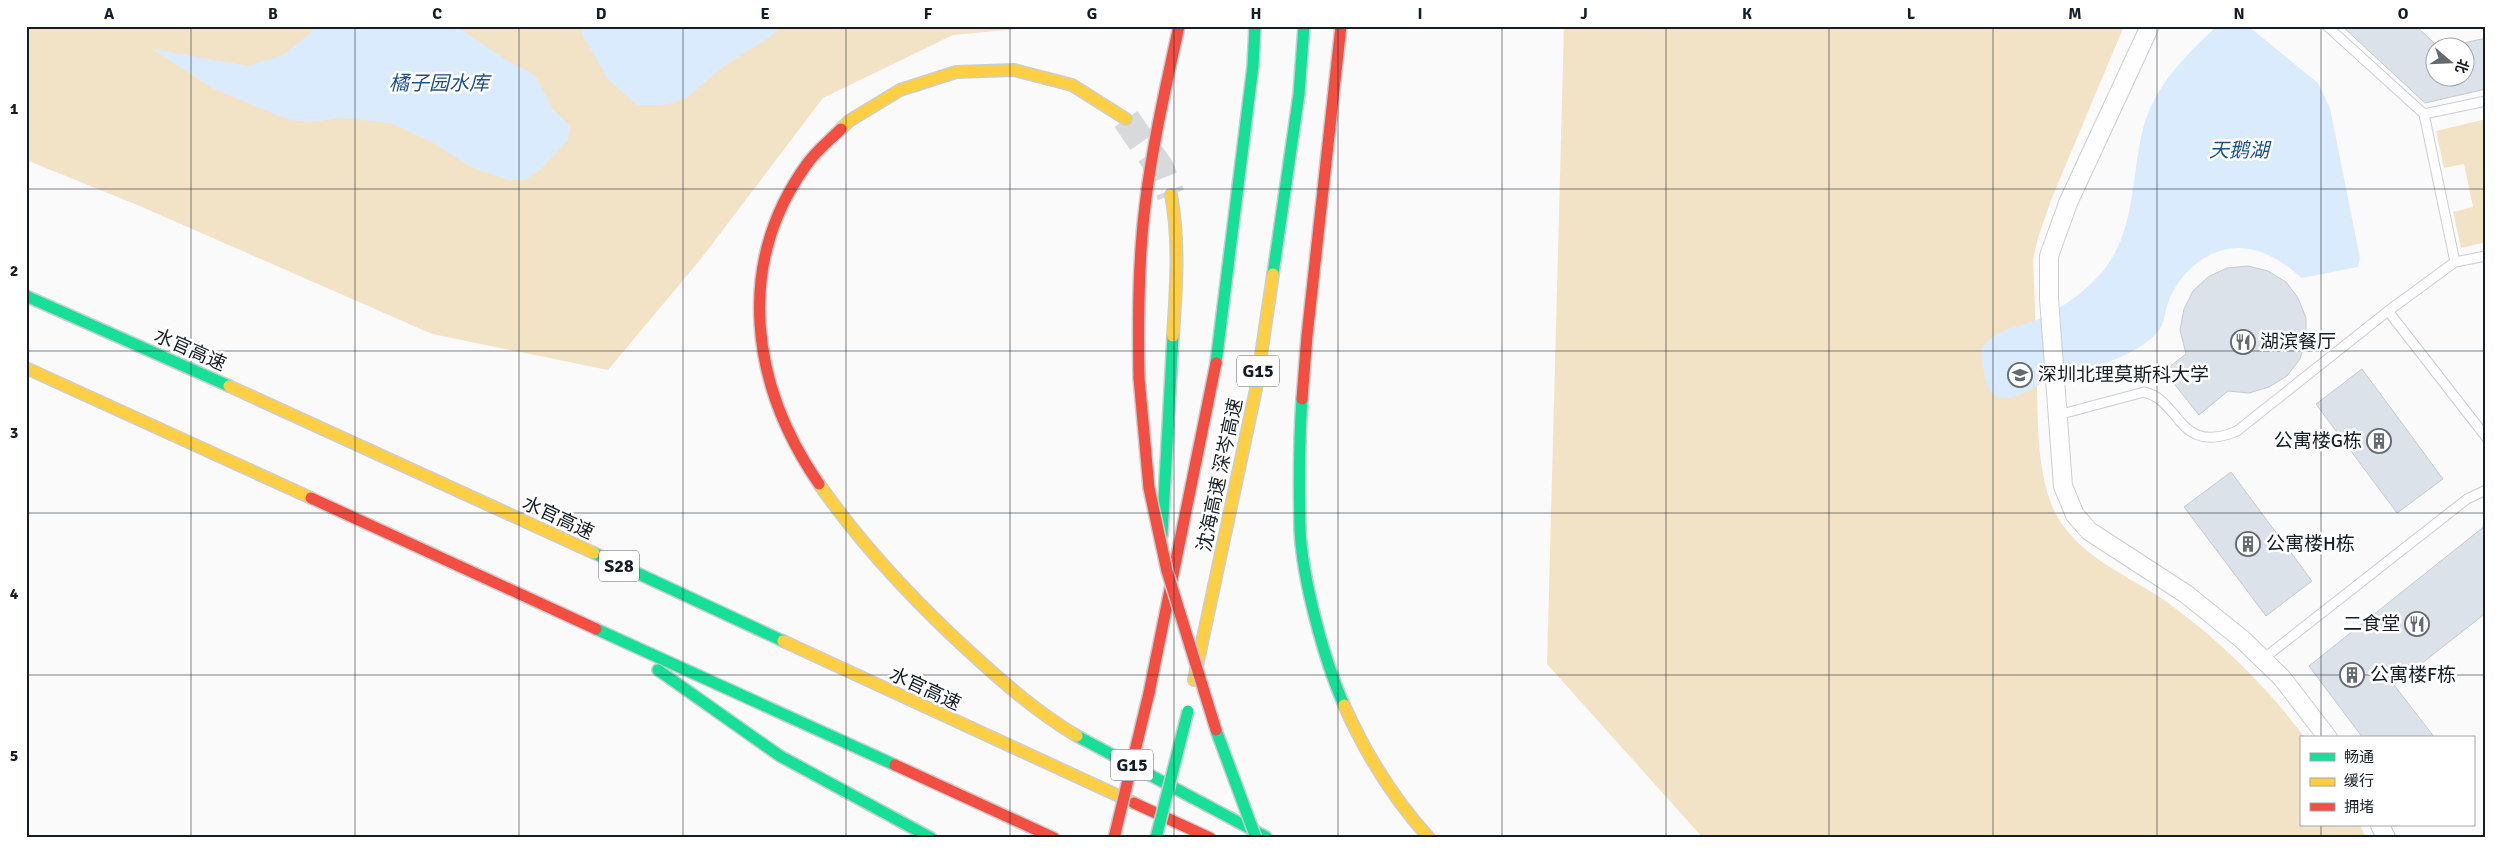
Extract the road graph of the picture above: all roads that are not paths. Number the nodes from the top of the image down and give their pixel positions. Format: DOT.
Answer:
graph roads {
  1 [pos="1179,26"];
  2 [pos="1255,26"];
  3 [pos="1304,26"];
  4 [pos="1341,26"];
  5 [pos="2150,26"];
  6 [pos="2327,26"];
  7 [pos="2486,101"];
  8 [pos="2424,114"];
  9 [pos="1126,119"];
  10 [pos="1170,194"];
  11 [pos="2486,256"];
  12 [pos="2455,262"];
  13 [pos="26,296"];
  14 [pos="2388,311"];
  15 [pos="26,368"];
  16 [pos="2058,415"];
  17 [pos="2486,437"];
  18 [pos="2486,490"];
  19 [pos="601,630"];
  20 [pos="2263,659"];
  21 [pos="1153,674"];
  22 [pos="2327,736"];
  23 [pos="2380,826"];
  24 [pos="930,838"];
  25 [pos="1054,838"];
  26 [pos="1114,838"];
  27 [pos="1156,838"];
  28 [pos="1210,838"];
  29 [pos="1256,838"];
  30 [pos="1268,838"];
  31 [pos="1429,838"];
  32 [pos="2386,838"];
  1 -- 29 [label="highway, bridge"];
  2 -- 21 [label="highway, 沈海高速 深岑高速 / G15"];
  3 -- 27 [label="highway, 沈海高速 深岑高速 / G15, bridge"];
  4 -- 31 [label="highway"];
  5 -- 16 [label="street"];
  6 -- 8 [label="lane"];
  7 -- 8 [label="lane"];
  8 -- 12 [label="lane"];
  9 -- 30 [label="highway"];
  10 -- 21 [label="highway"];
  11 -- 12 [label="lane"];
  12 -- 14 [label="lane"];
  13 -- 28 [label="highway, 水官高速 / S28"];
  14 -- 16 [label="lane"];
  14 -- 17 [label="lane"];
  15 -- 19 [label="highway"];
  16 -- 20 [label="street"];
  18 -- 20 [label="lane"];
  19 -- 24 [label="highway"];
  19 -- 25 [label="highway"];
  20 -- 22 [label="street"];
  21 -- 26 [label="highway, 沈海高速 深岑高速 / G15, bridge"];
  23 -- 32 [label="street"];
}
